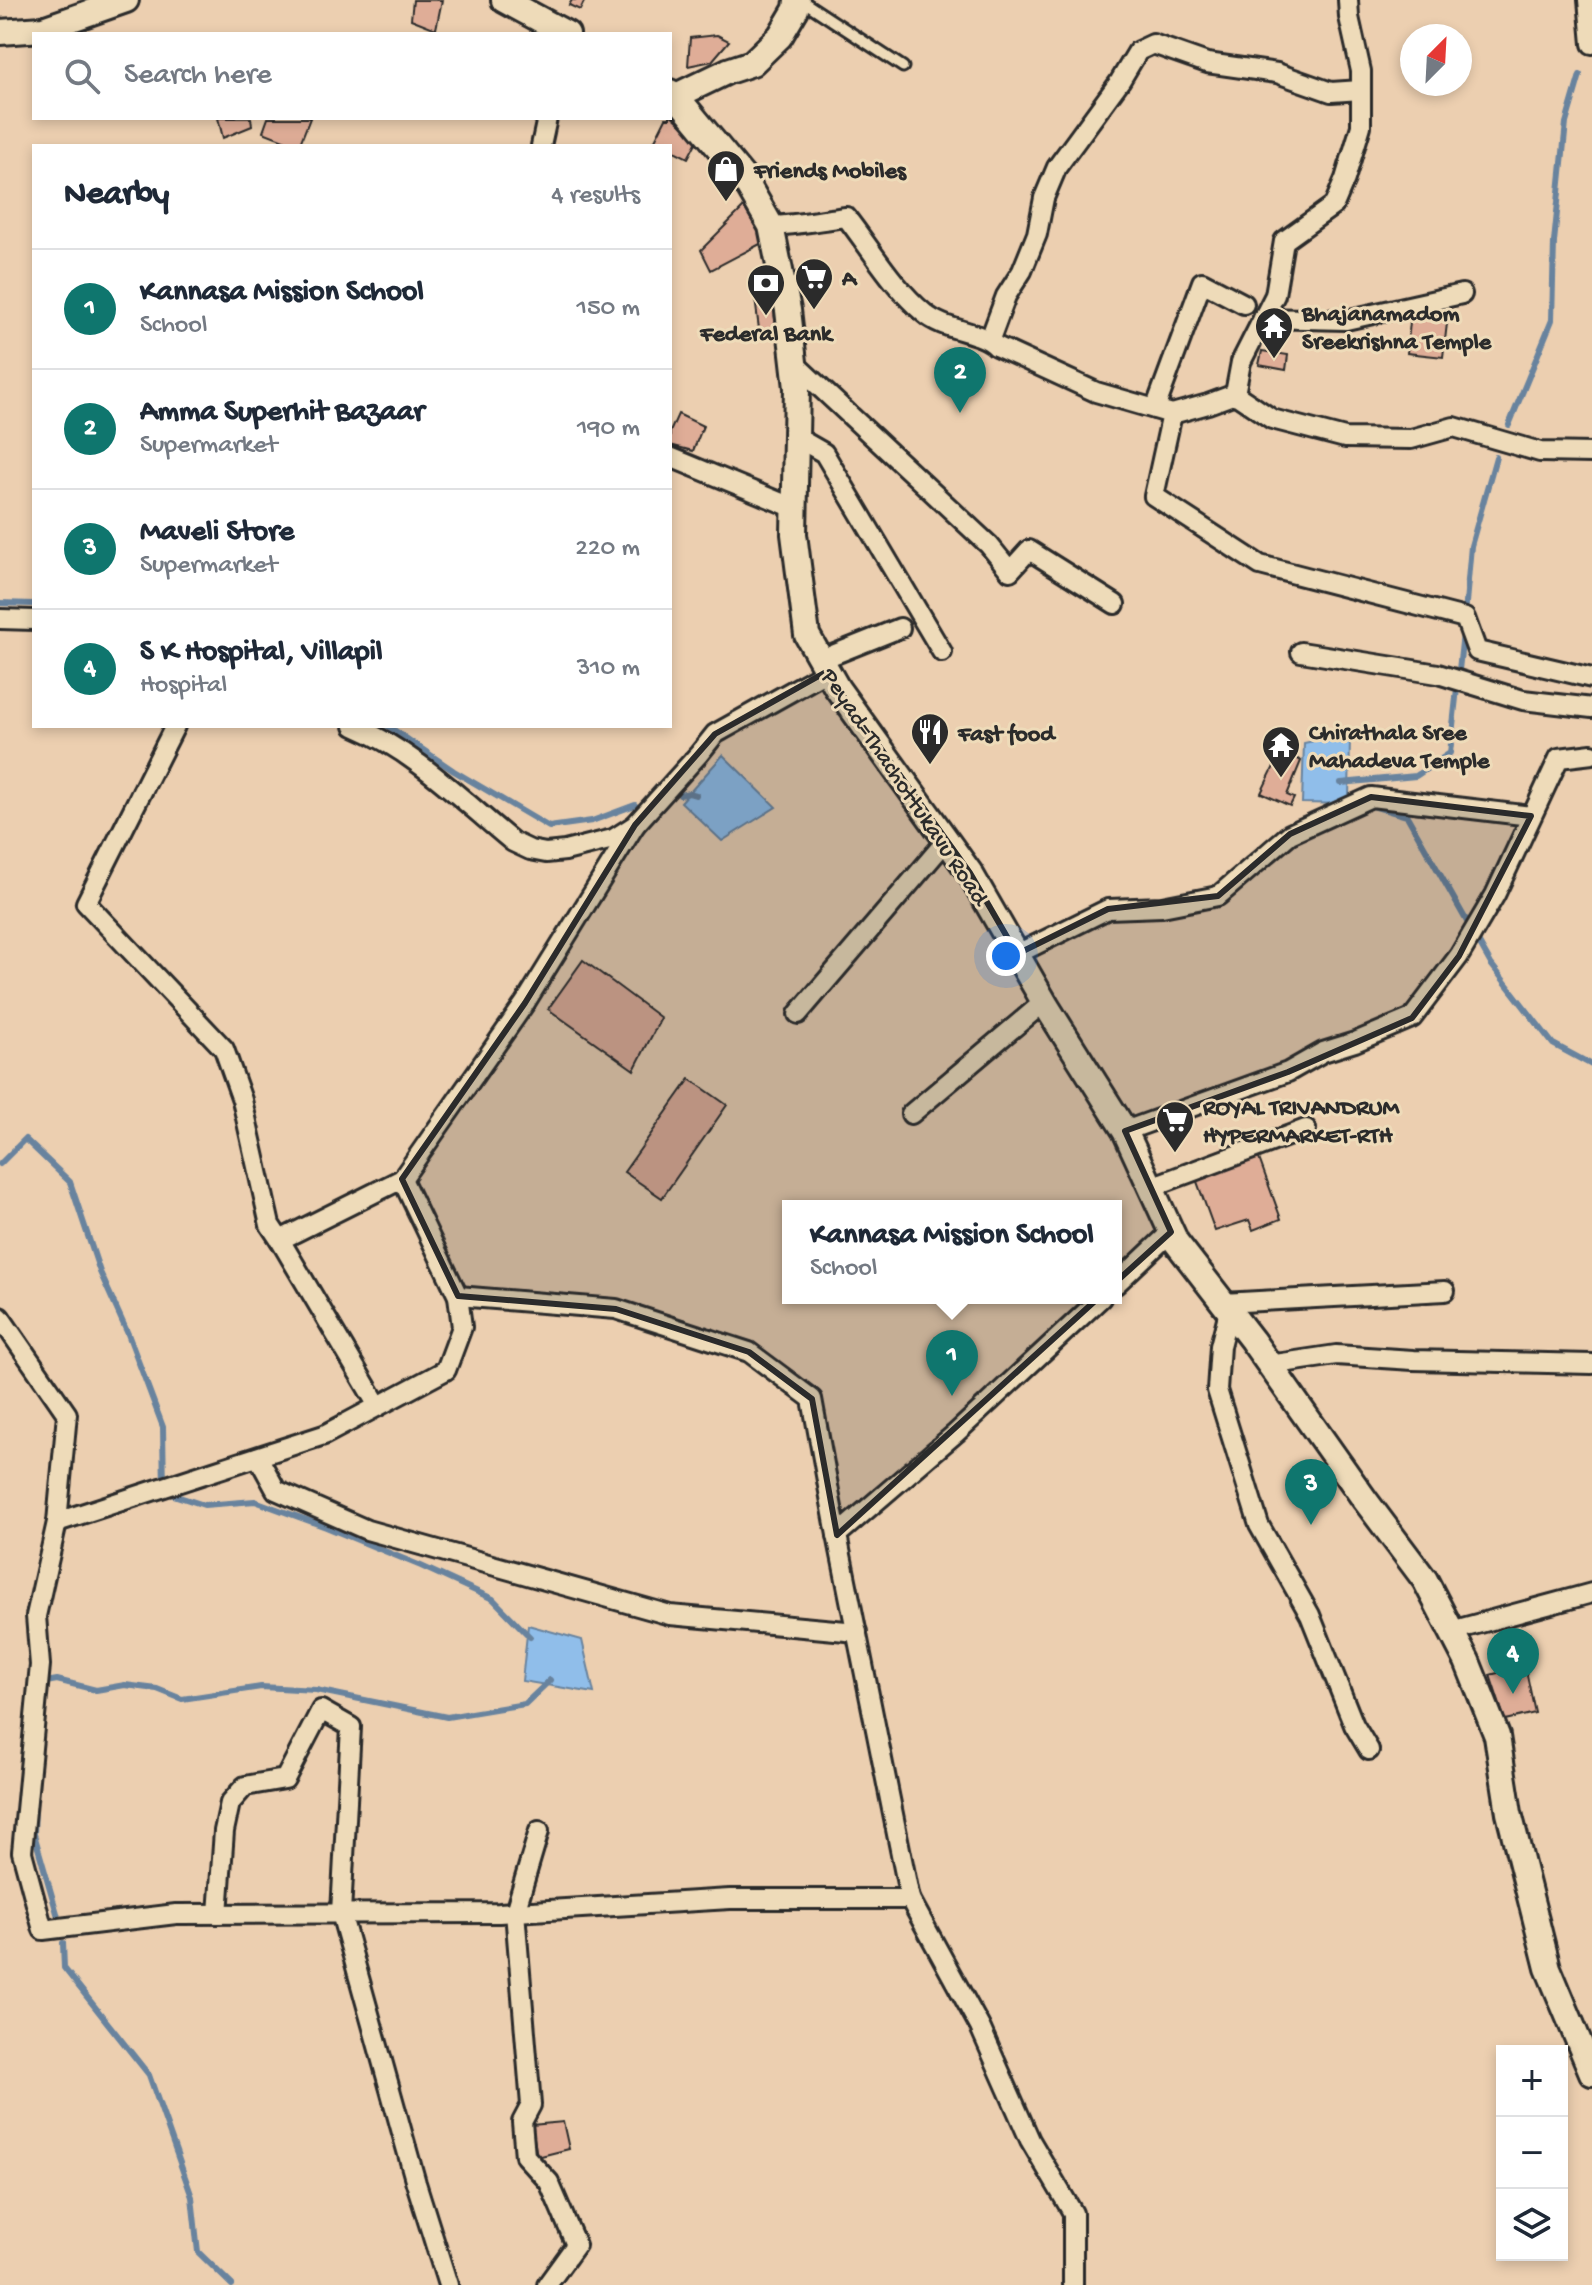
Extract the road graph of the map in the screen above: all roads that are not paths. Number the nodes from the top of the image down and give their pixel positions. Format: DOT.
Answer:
graph roads {
  1 [pos="126,0"];
  2 [pos="504,0"];
  3 [pos="799,0"];
  4 [pos="1348,0"];
  5 [pos="1588,0"];
  6 [pos="0,32"];
  7 [pos="563,32"];
  8 [pos="1592,44"];
  9 [pos="903,67"];
  10 [pos="1361,90"];
  11 [pos="673,94"];
  12 [pos="547,120"];
  13 [pos="541,144"];
  14 [pos="771,226"];
  15 [pos="1462,294"];
  16 [pos="1244,304"];
  17 [pos="1263,318"];
  18 [pos="996,344"];
  19 [pos="794,363"];
  20 [pos="1235,394"];
  21 [pos="1163,411"];
  22 [pos="796,437"];
  23 [pos="1592,453"];
  24 [pos="672,458"];
  25 [pos="794,508"];
  26 [pos="1115,604"];
  27 [pos="0,619"];
  28 [pos="32,620"];
  29 [pos="900,628"];
  30 [pos="942,652"];
  31 [pos="1301,652"];
  32 [pos="823,666"];
  33 [pos="1592,678"];
  34 [pos="1592,708"];
  35 [pos="174,728"];
  36 [pos="358,728"];
  37 [pos="1592,754"];
  38 [pos="1531,816"];
  39 [pos="635,825"];
  40 [pos="946,841"];
  41 [pos="1017,954"];
  42 [pos="1044,1002"];
  43 [pos="798,1014"];
  44 [pos="911,1114"];
  45 [pos="1306,1129"];
  46 [pos="1125,1131"];
  47 [pos="402,1179"];
  48 [pos="1151,1187"];
  49 [pos="1171,1232"];
  50 [pos="280,1240"];
  51 [pos="1122,1278"];
  52 [pos="1445,1291"];
  53 [pos="458,1296"];
  54 [pos="1095,1304"];
  55 [pos="1226,1307"];
  56 [pos="0,1317"];
  57 [pos="1592,1364"];
  58 [pos="1269,1365"];
  59 [pos="378,1406"];
  60 [pos="258,1457"];
  61 [pos="57,1522"];
  62 [pos="837,1535"];
  63 [pos="1592,1593"];
  64 [pos="1451,1631"];
  65 [pos="857,1632"];
  66 [pos="1369,1750"];
  67 [pos="539,1831"];
  68 [pos="910,1899"];
  69 [pos="515,1912"];
  70 [pos="341,1913"];
  71 [pos="218,1914"];
  72 [pos="1592,2073"];
  73 [pos="448,2285"];
  74 [pos="547,2285"];
  75 [pos="1073,2285"];
  1 -- 6 [label="main road"];
  2 -- 7 [label="main road"];
  3 -- 9 [label="lane"];
  3 -- 11 [label="main road"];
  4 -- 10 [label="street"];
  5 -- 8 [label="street"];
  10 -- 17 [label="street"];
  10 -- 18 [label="street"];
  11 -- 14 [label="main road, Peyad=Thachottukavu Road"];
  12 -- 13 [label="street"];
  14 -- 18 [label="street"];
  14 -- 19 [label="main road, Peyad=Thachottukavu Road"];
  15 -- 17 [label="street"];
  16 -- 21 [label="street"];
  17 -- 20 [label="street"];
  18 -- 21 [label="street"];
  19 -- 22 [label="main road, Peyad=Thachottukavu Road"];
  19 -- 26 [label="street"];
  20 -- 21 [label="street"];
  20 -- 23 [label="street"];
  21 -- 33 [label="street"];
  22 -- 25 [label="main road, Peyad=Thachottukavu Road"];
  22 -- 30 [label="street"];
  24 -- 25 [label="street"];
  25 -- 32 [label="main road, Peyad=Thachottukavu Road"];
  27 -- 28 [label="street"];
  29 -- 32 [label="street"];
  31 -- 34 [label="street"];
  32 -- 39 [label="street"];
  32 -- 40 [label="main road, Peyad=Thachottukavu Road"];
  35 -- 50 [label="street"];
  36 -- 39 [label="street"];
  37 -- 38 [label="street"];
  38 -- 41 [label="street"];
  38 -- 46 [label="street"];
  39 -- 47 [label="street"];
  40 -- 41 [label="main road, Peyad=Thachottukavu Road"];
  40 -- 43 [label="street"];
  41 -- 42 [label="main road, Peyad=Thachottukavu Road"];
  42 -- 44 [label="street"];
  42 -- 46 [label="main road, Peyad=Thachottukavu Road"];
  45 -- 48 [label="street"];
  46 -- 48 [label="main road, Peyad=Thachottukavu Road"];
  47 -- 50 [label="street"];
  47 -- 53 [label="street"];
  48 -- 49 [label="main road, Peyad=Thachottukavu Road"];
  49 -- 51 [label="street"];
  49 -- 55 [label="main road, Peyad=Thachottukavu Road"];
  50 -- 59 [label="street"];
  52 -- 55 [label="street"];
  53 -- 59 [label="street"];
  53 -- 62 [label="street"];
  54 -- 62 [label="street"];
  55 -- 58 [label="main road, Peyad=Thachottukavu Road"];
  55 -- 66 [label="street"];
  56 -- 61 [label="street"];
  57 -- 58 [label="street"];
  58 -- 64 [label="main road, Peyad=Thachottukavu Road"];
  59 -- 60 [label="street"];
  60 -- 61 [label="street"];
  60 -- 65 [label="street"];
  61 -- 71 [label="street"];
  62 -- 65 [label="street"];
  63 -- 64 [label="street"];
  64 -- 72 [label="main road, Peyad=Thachottukavu Road"];
  65 -- 68 [label="street"];
  67 -- 69 [label="street"];
  68 -- 69 [label="street"];
  68 -- 75 [label="street"];
  69 -- 70 [label="street"];
  69 -- 74 [label="street"];
  70 -- 71 [label="street"];
  70 -- 71 [label="street"];
  70 -- 73 [label="street"];
}
